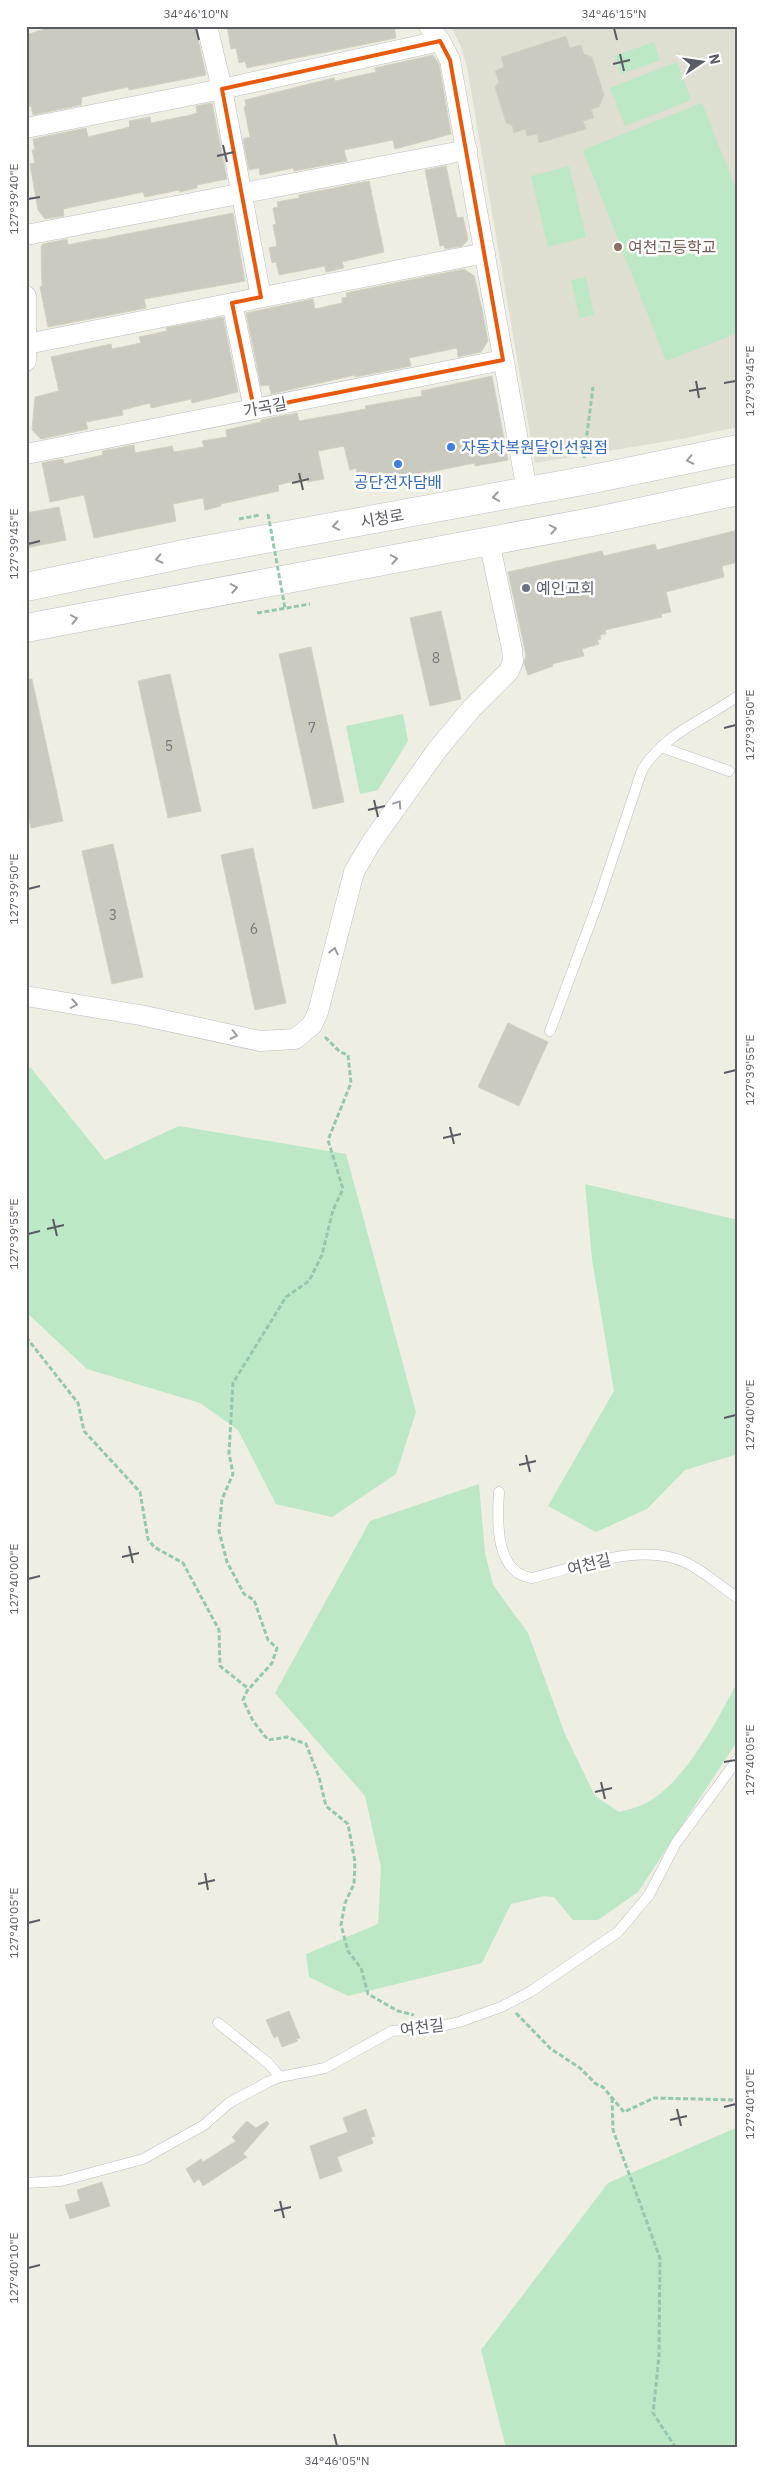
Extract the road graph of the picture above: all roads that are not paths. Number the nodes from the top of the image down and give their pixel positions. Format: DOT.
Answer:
graph roads {
  1 [pos="207,26"];
  2 [pos="434,33"];
  3 [pos="222,89"];
  4 [pos="26,128"];
  5 [pos="467,150"];
  6 [pos="241,194"];
  7 [pos="26,235"];
  8 [pos="485,253"];
  9 [pos="26,296"];
  10 [pos="261,297"];
  11 [pos="232,303"];
  12 [pos="27,353"];
  13 [pos="504,360"];
  14 [pos="254,409"];
  15 [pos="738,449"];
  16 [pos="26,454"];
  17 [pos="527,491"];
  18 [pos="738,491"];
  19 [pos="489,541"];
  20 [pos="194,552"];
  21 [pos="26,588"];
  22 [pos="204,594"];
  23 [pos="26,628"];
  24 [pos="738,696"];
  25 [pos="661,747"];
  26 [pos="730,771"];
  27 [pos="26,996"];
  28 [pos="550,1031"];
  29 [pos="500,1492"];
  30 [pos="738,1598"];
  31 [pos="738,1759"];
  32 [pos="218,2023"];
  33 [pos="280,2076"];
  34 [pos="26,2183"];
  1 -- 3 [label="street"];
  2 -- 3 [label="street"];
  2 -- 5 [label="street"];
  3 -- 4 [label="street"];
  3 -- 6 [label="street"];
  5 -- 6 [label="street"];
  5 -- 8 [label="street"];
  6 -- 7 [label="street"];
  6 -- 10 [label="street"];
  8 -- 10 [label="street"];
  8 -- 13 [label="street"];
  9 -- 12 [label="street"];
  10 -- 11 [label="street"];
  11 -- 12 [label="street"];
  11 -- 14 [label="street"];
  13 -- 14 [label="street, 가곡길"];
  13 -- 17 [label="street"];
  14 -- 16 [label="street, 가곡길"];
  15 -- 17 [label="street, 시청로, one-way"];
  17 -- 20 [label="street, 시청로, one-way"];
  19 -- 18 [label="street, one-way"];
  22 -- 19 [label="street, one-way"];
  27 -- 19 [label="street, one-way"];
  20 -- 21 [label="street, 시청로, one-way"];
  20 -- 22 [label="street"];
  23 -- 22 [label="street, one-way"];
  24 -- 25 [label="lane"];
  25 -- 26 [label="lane"];
  25 -- 28 [label="lane"];
  29 -- 30 [label="lane, 여천길"];
  31 -- 33 [label="lane, 여천길"];
  32 -- 33 [label="lane"];
  33 -- 34 [label="lane, 여천길"];
}
